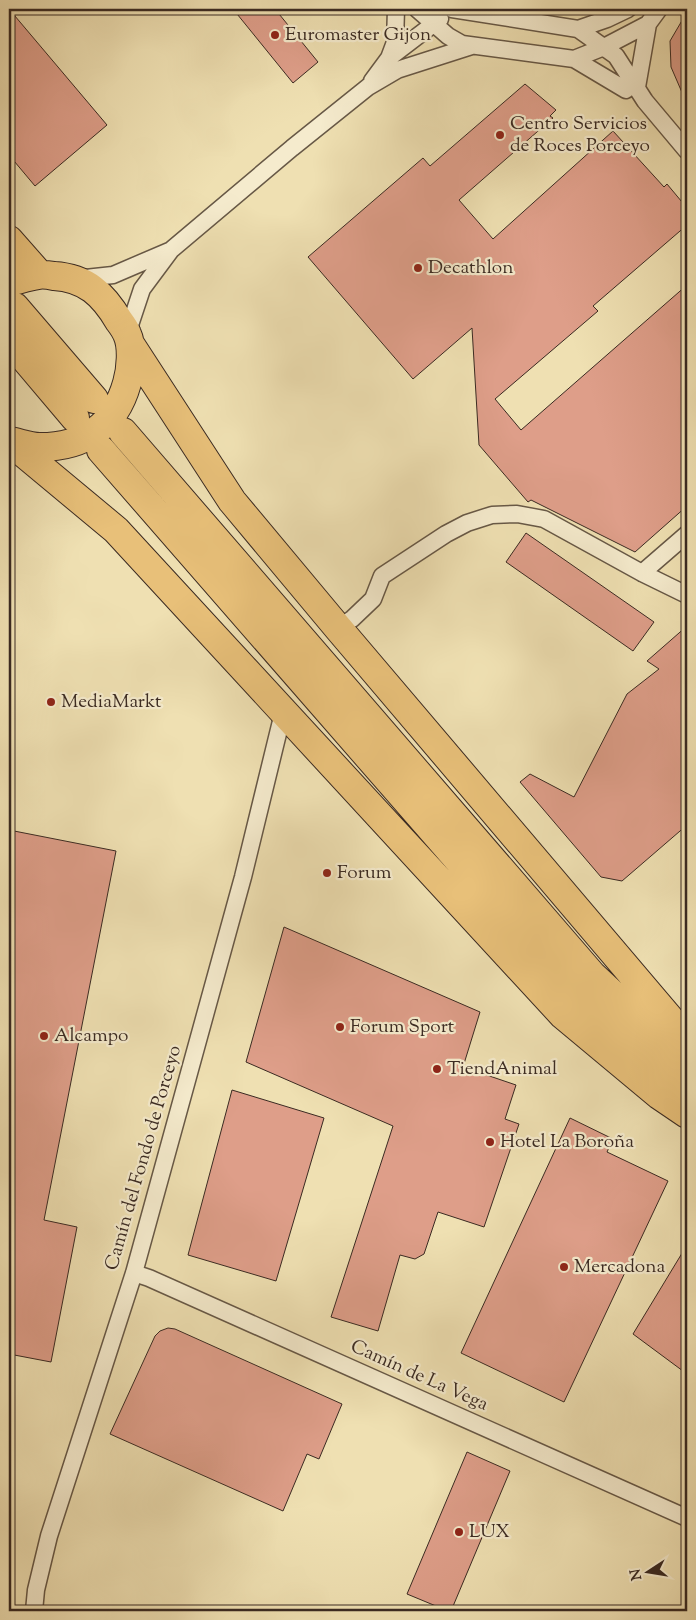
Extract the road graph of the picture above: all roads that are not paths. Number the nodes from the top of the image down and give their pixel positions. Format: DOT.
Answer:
graph roads {
  1 [pos="396,9"];
  2 [pos="417,9"];
  3 [pos="628,9"];
  4 [pos="639,9"];
  5 [pos="659,9"];
  6 [pos="453,10"];
  7 [pos="433,16"];
  8 [pos="648,24"];
  9 [pos="578,28"];
  10 [pos="472,46"];
  11 [pos="604,47"];
  12 [pos="574,59"];
  13 [pos="393,64"];
  14 [pos="636,93"];
  15 [pos="687,151"];
  16 [pos="9,240"];
  17 [pos="171,250"];
  18 [pos="39,274"];
  19 [pos="75,279"];
  20 [pos="12,294"];
  21 [pos="128,339"];
  22 [pos="9,340"];
  23 [pos="94,398"];
  24 [pos="75,418"];
  25 [pos="123,432"];
  26 [pos="9,441"];
  27 [pos="101,450"];
  28 [pos="687,534"];
  29 [pos="642,573"];
  30 [pos="687,595"];
  31 [pos="338,628"];
  32 [pos="283,713"];
  33 [pos="687,1039"];
  34 [pos="687,1064"];
  35 [pos="687,1096"];
  36 [pos="687,1114"];
  37 [pos="134,1273"];
  38 [pos="687,1518"];
  39 [pos="34,1611"];
  1 -- 13 [label="street"];
  2 -- 7 [label="street"];
  3 -- 9 [label="street"];
  4 -- 11 [label="street"];
  5 -- 8 [label="street"];
  6 -- 7 [label="street"];
  6 -- 9 [label="street"];
  7 -- 10 [label="street"];
  7 -- 13 [label="street"];
  8 -- 11 [label="street"];
  8 -- 14 [label="street"];
  9 -- 11 [label="street"];
  10 -- 12 [label="street"];
  10 -- 13 [label="street"];
  11 -- 12 [label="street"];
  11 -- 14 [label="street"];
  12 -- 14 [label="street"];
  13 -- 17 [label="street"];
  14 -- 15 [label="street"];
  16 -- 18 [label="highway"];
  17 -- 19 [label="street"];
  17 -- 21 [label="street"];
  18 -- 19 [label="highway"];
  18 -- 20 [label="highway"];
  19 -- 21 [label="highway"];
  20 -- 23 [label="highway"];
  21 -- 26 [label="highway"];
  21 -- 31 [label="highway"];
  22 -- 24 [label="highway"];
  25 -- 34 [label="highway"];
  26 -- 32 [label="highway"];
  27 -- 35 [label="highway"];
  28 -- 29 [label="street"];
  29 -- 30 [label="street"];
  29 -- 31 [label="street"];
  31 -- 33 [label="highway"];
  32 -- 36 [label="highway"];
  32 -- 37 [label="street, Camín del Fondo de Porceyo"];
  37 -- 38 [label="street, Camín de La Vega"];
  37 -- 39 [label="street, Camín del Fondo de Porceyo"];
}
